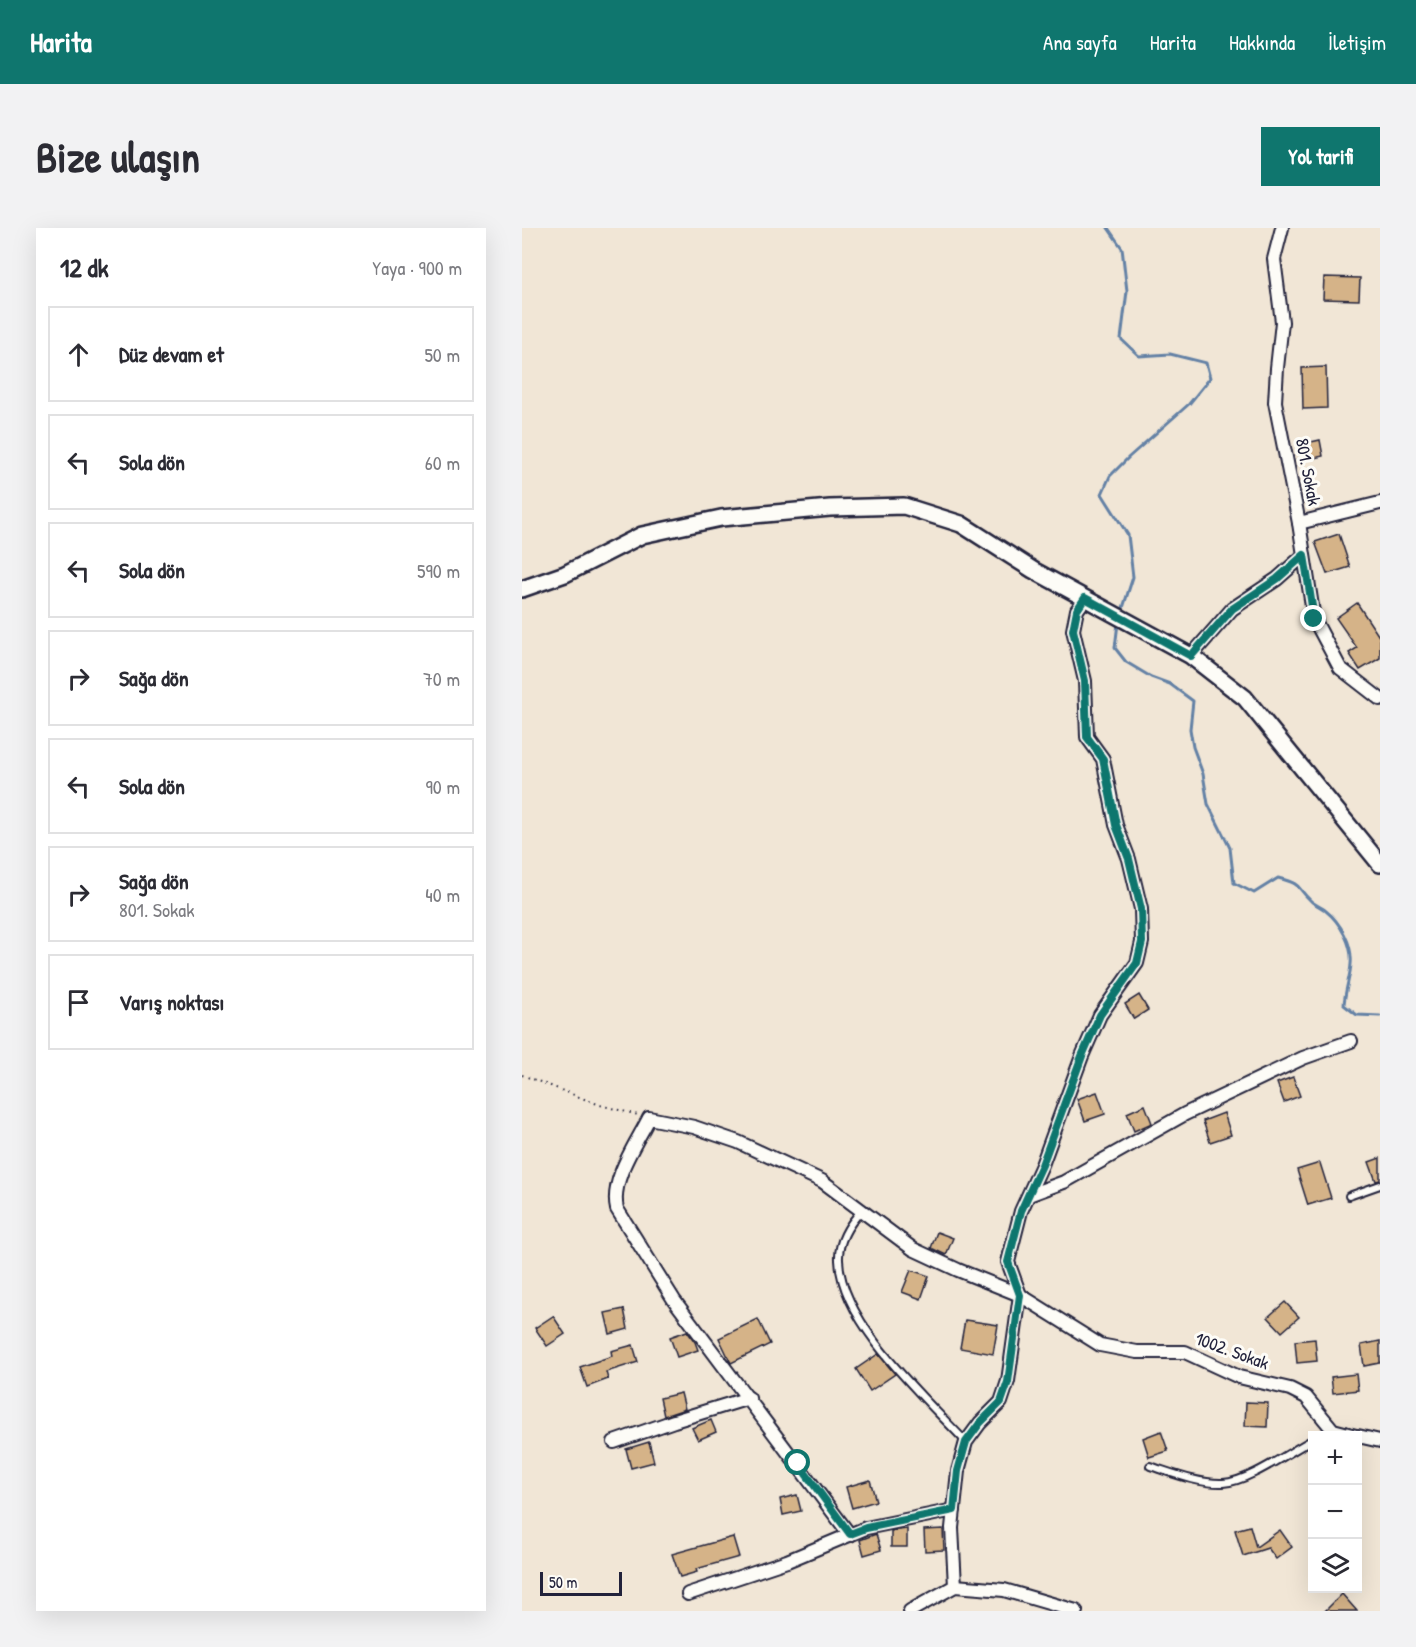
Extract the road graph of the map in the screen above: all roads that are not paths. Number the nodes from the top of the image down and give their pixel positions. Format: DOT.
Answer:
graph roads {
  1 [pos="1285,229"];
  2 [pos="1380,503"];
  3 [pos="1299,523"];
  4 [pos="1304,555"];
  5 [pos="522,590"];
  6 [pos="1085,598"];
  7 [pos="1191,656"];
  8 [pos="1380,699"];
  9 [pos="1380,864"];
  10 [pos="1351,1041"];
  11 [pos="1380,1185"];
  12 [pos="1029,1195"];
  13 [pos="1349,1196"];
  14 [pos="862,1210"];
  15 [pos="1020,1295"];
  16 [pos="749,1398"];
  17 [pos="1327,1431"];
  18 [pos="1362,1437"];
  19 [pos="1380,1441"];
  20 [pos="614,1442"];
  21 [pos="966,1442"];
  22 [pos="1308,1442"];
  23 [pos="1150,1466"];
  24 [pos="954,1510"];
  25 [pos="850,1534"];
  26 [pos="955,1586"];
  27 [pos="688,1594"];
  28 [pos="910,1611"];
  29 [pos="1076,1611"];
  1 -- 3 [label="street, 801. Sokak"];
  2 -- 3 [label="street"];
  3 -- 4 [label="street, 801. Sokak"];
  4 -- 7 [label="street"];
  4 -- 8 [label="street, 801. Sokak"];
  5 -- 6 [label="street"];
  6 -- 7 [label="street"];
  6 -- 12 [label="street"];
  7 -- 9 [label="street"];
  10 -- 12 [label="street"];
  11 -- 13 [label="lane"];
  12 -- 15 [label="street"];
  14 -- 15 [label="street, 1002. Sokak"];
  14 -- 16 [label="street, 1002. Sokak"];
  14 -- 21 [label="lane"];
  15 -- 17 [label="street, 1002. Sokak"];
  15 -- 21 [label="street"];
  16 -- 20 [label="street"];
  16 -- 25 [label="street"];
  18 -- 19 [label="street, 1002. Sokak"];
  21 -- 24 [label="street"];
  22 -- 23 [label="lane"];
  24 -- 25 [label="street"];
  24 -- 26 [label="street"];
  25 -- 27 [label="street"];
  26 -- 28 [label="street"];
  26 -- 29 [label="street"];
}
